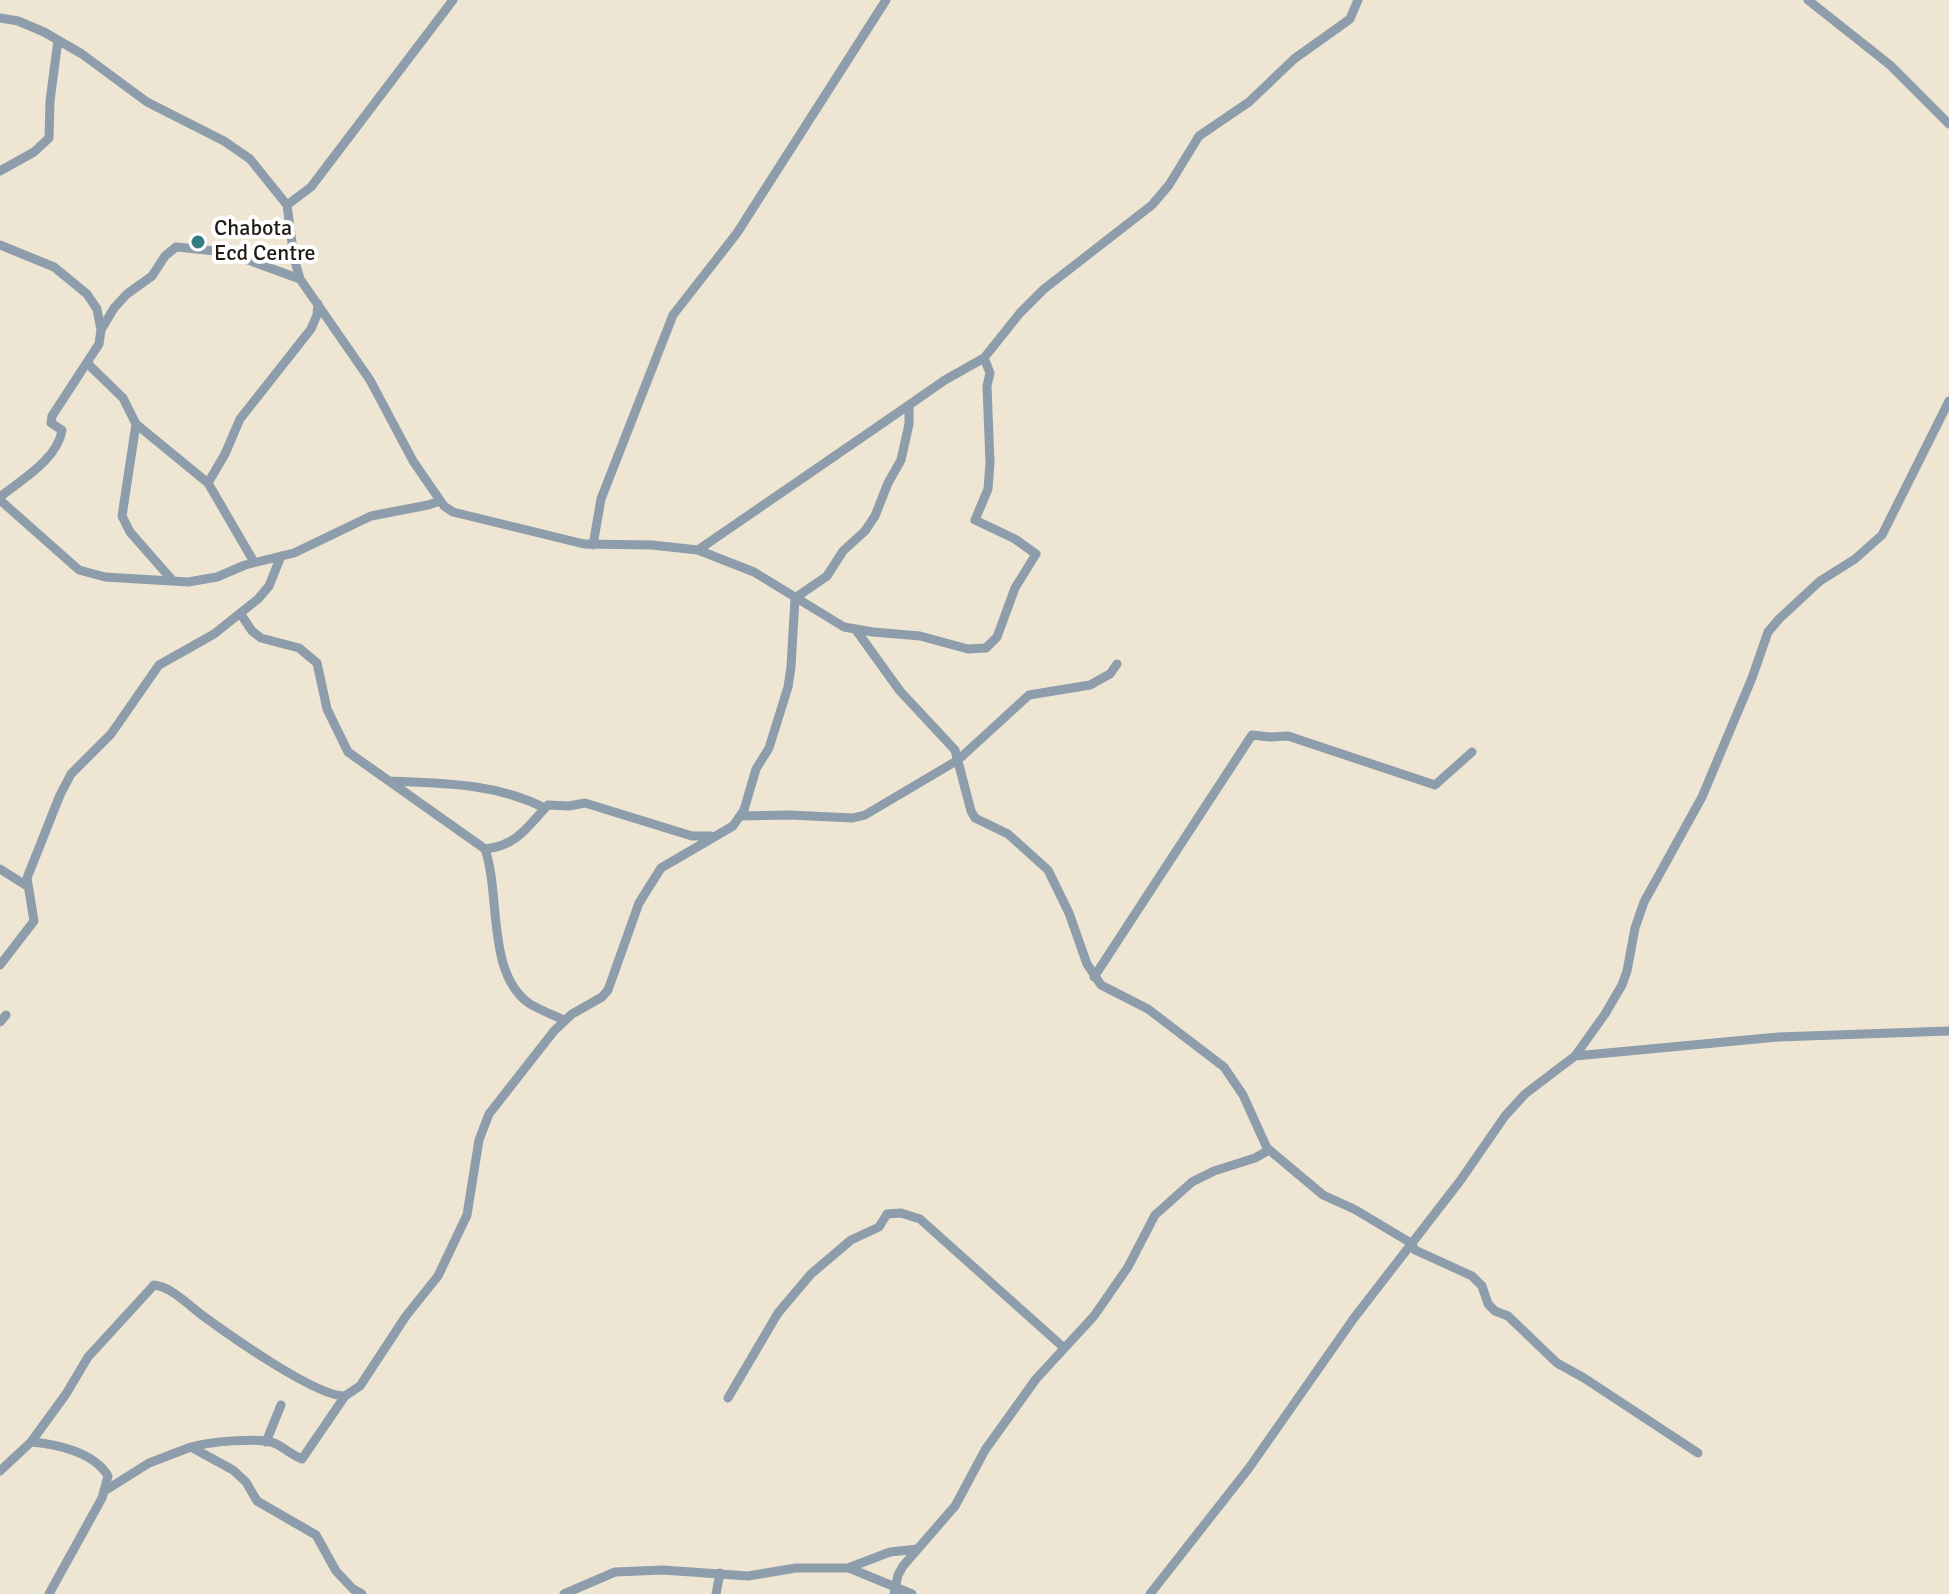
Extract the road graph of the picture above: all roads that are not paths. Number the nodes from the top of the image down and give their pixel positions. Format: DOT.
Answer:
graph roads {
  1 [pos="453,0"];
  2 [pos="886,0"];
  3 [pos="1358,0"];
  4 [pos="1808,0"];
  5 [pos="0,18"];
  6 [pos="58,40"];
  7 [pos="1949,124"];
  8 [pos="0,171"];
  9 [pos="287,205"];
  10 [pos="0,245"];
  11 [pos="300,279"];
  12 [pos="318,304"];
  13 [pos="101,330"];
  14 [pos="984,358"];
  15 [pos="87,363"];
  16 [pos="1949,401"];
  17 [pos="909,405"];
  18 [pos="136,424"];
  19 [pos="208,483"];
  20 [pos="0,498"];
  21 [pos="440,501"];
  22 [pos="593,545"];
  23 [pos="698,550"];
  24 [pos="281,556"];
  25 [pos="254,562"];
  26 [pos="173,581"];
  27 [pos="795,598"];
  28 [pos="240,613"];
  29 [pos="856,630"];
  30 [pos="1117,664"];
  31 [pos="1472,752"];
  32 [pos="958,760"];
  33 [pos="388,781"];
  34 [pos="545,808"];
  35 [pos="741,816"];
  36 [pos="715,836"];
  37 [pos="485,849"];
  38 [pos="0,869"];
  39 [pos="27,886"];
  40 [pos="0,965"];
  41 [pos="1094,977"];
  42 [pos="564,1020"];
  43 [pos="1949,1031"];
  44 [pos="1575,1056"];
  45 [pos="1269,1150"];
  46 [pos="1411,1243"];
  47 [pos="1063,1347"];
  48 [pos="345,1396"];
  49 [pos="728,1398"];
  50 [pos="281,1405"];
  51 [pos="31,1442"];
  52 [pos="266,1442"];
  53 [pos="191,1447"];
  54 [pos="1698,1453"];
  55 [pos="0,1471"];
  56 [pos="106,1490"];
  57 [pos="918,1549"];
  58 [pos="848,1568"];
  59 [pos="720,1573"];
  60 [pos="894,1590"];
  61 [pos="49,1594"];
  62 [pos="362,1594"];
  63 [pos="564,1594"];
  64 [pos="716,1594"];
  65 [pos="912,1594"];
  66 [pos="1150,1594"];
  1 -- 9 [label="street"];
  2 -- 22 [label="street"];
  3 -- 14 [label="street"];
  4 -- 7 [label="street"];
  5 -- 6 [label="street"];
  6 -- 8 [label="street"];
  6 -- 9 [label="street"];
  9 -- 11 [label="street"];
  10 -- 13 [label="street"];
  11 -- 12 [label="street"];
  11 -- 13 [label="street"];
  12 -- 19 [label="street"];
  12 -- 21 [label="street"];
  13 -- 15 [label="street"];
  14 -- 17 [label="street"];
  14 -- 29 [label="street"];
  15 -- 18 [label="street"];
  15 -- 20 [label="street"];
  16 -- 44 [label="street"];
  17 -- 23 [label="street"];
  17 -- 27 [label="street"];
  18 -- 19 [label="street"];
  18 -- 26 [label="street"];
  19 -- 25 [label="street"];
  20 -- 26 [label="street"];
  21 -- 22 [label="street"];
  21 -- 24 [label="street"];
  22 -- 23 [label="street"];
  23 -- 27 [label="street"];
  24 -- 25 [label="street"];
  24 -- 28 [label="street"];
  25 -- 26 [label="street"];
  27 -- 29 [label="street"];
  27 -- 35 [label="street"];
  28 -- 33 [label="street"];
  28 -- 39 [label="street"];
  29 -- 32 [label="street"];
  30 -- 32 [label="street"];
  31 -- 41 [label="street"];
  32 -- 35 [label="street"];
  32 -- 41 [label="street"];
  33 -- 34 [label="street"];
  33 -- 37 [label="street"];
  34 -- 36 [label="street"];
  34 -- 37 [label="street"];
  35 -- 36 [label="street"];
  36 -- 42 [label="street"];
  37 -- 42 [label="street"];
  38 -- 39 [label="street"];
  39 -- 40 [label="street"];
  41 -- 45 [label="street"];
  42 -- 48 [label="street"];
  43 -- 44 [label="street"];
  44 -- 46 [label="street"];
  45 -- 46 [label="street"];
  45 -- 47 [label="street"];
  46 -- 54 [label="street"];
  46 -- 66 [label="street"];
  47 -- 49 [label="street"];
  47 -- 57 [label="street"];
  48 -- 51 [label="street"];
  48 -- 52 [label="street"];
  50 -- 52 [label="street"];
  51 -- 55 [label="street"];
  51 -- 56 [label="street"];
  52 -- 53 [label="street"];
  53 -- 56 [label="street"];
  53 -- 62 [label="street"];
  56 -- 61 [label="street"];
  57 -- 58 [label="street"];
  57 -- 60 [label="street"];
  58 -- 59 [label="street"];
  58 -- 60 [label="street"];
  59 -- 63 [label="street"];
  59 -- 64 [label="street"];
  60 -- 65 [label="street"];
}
